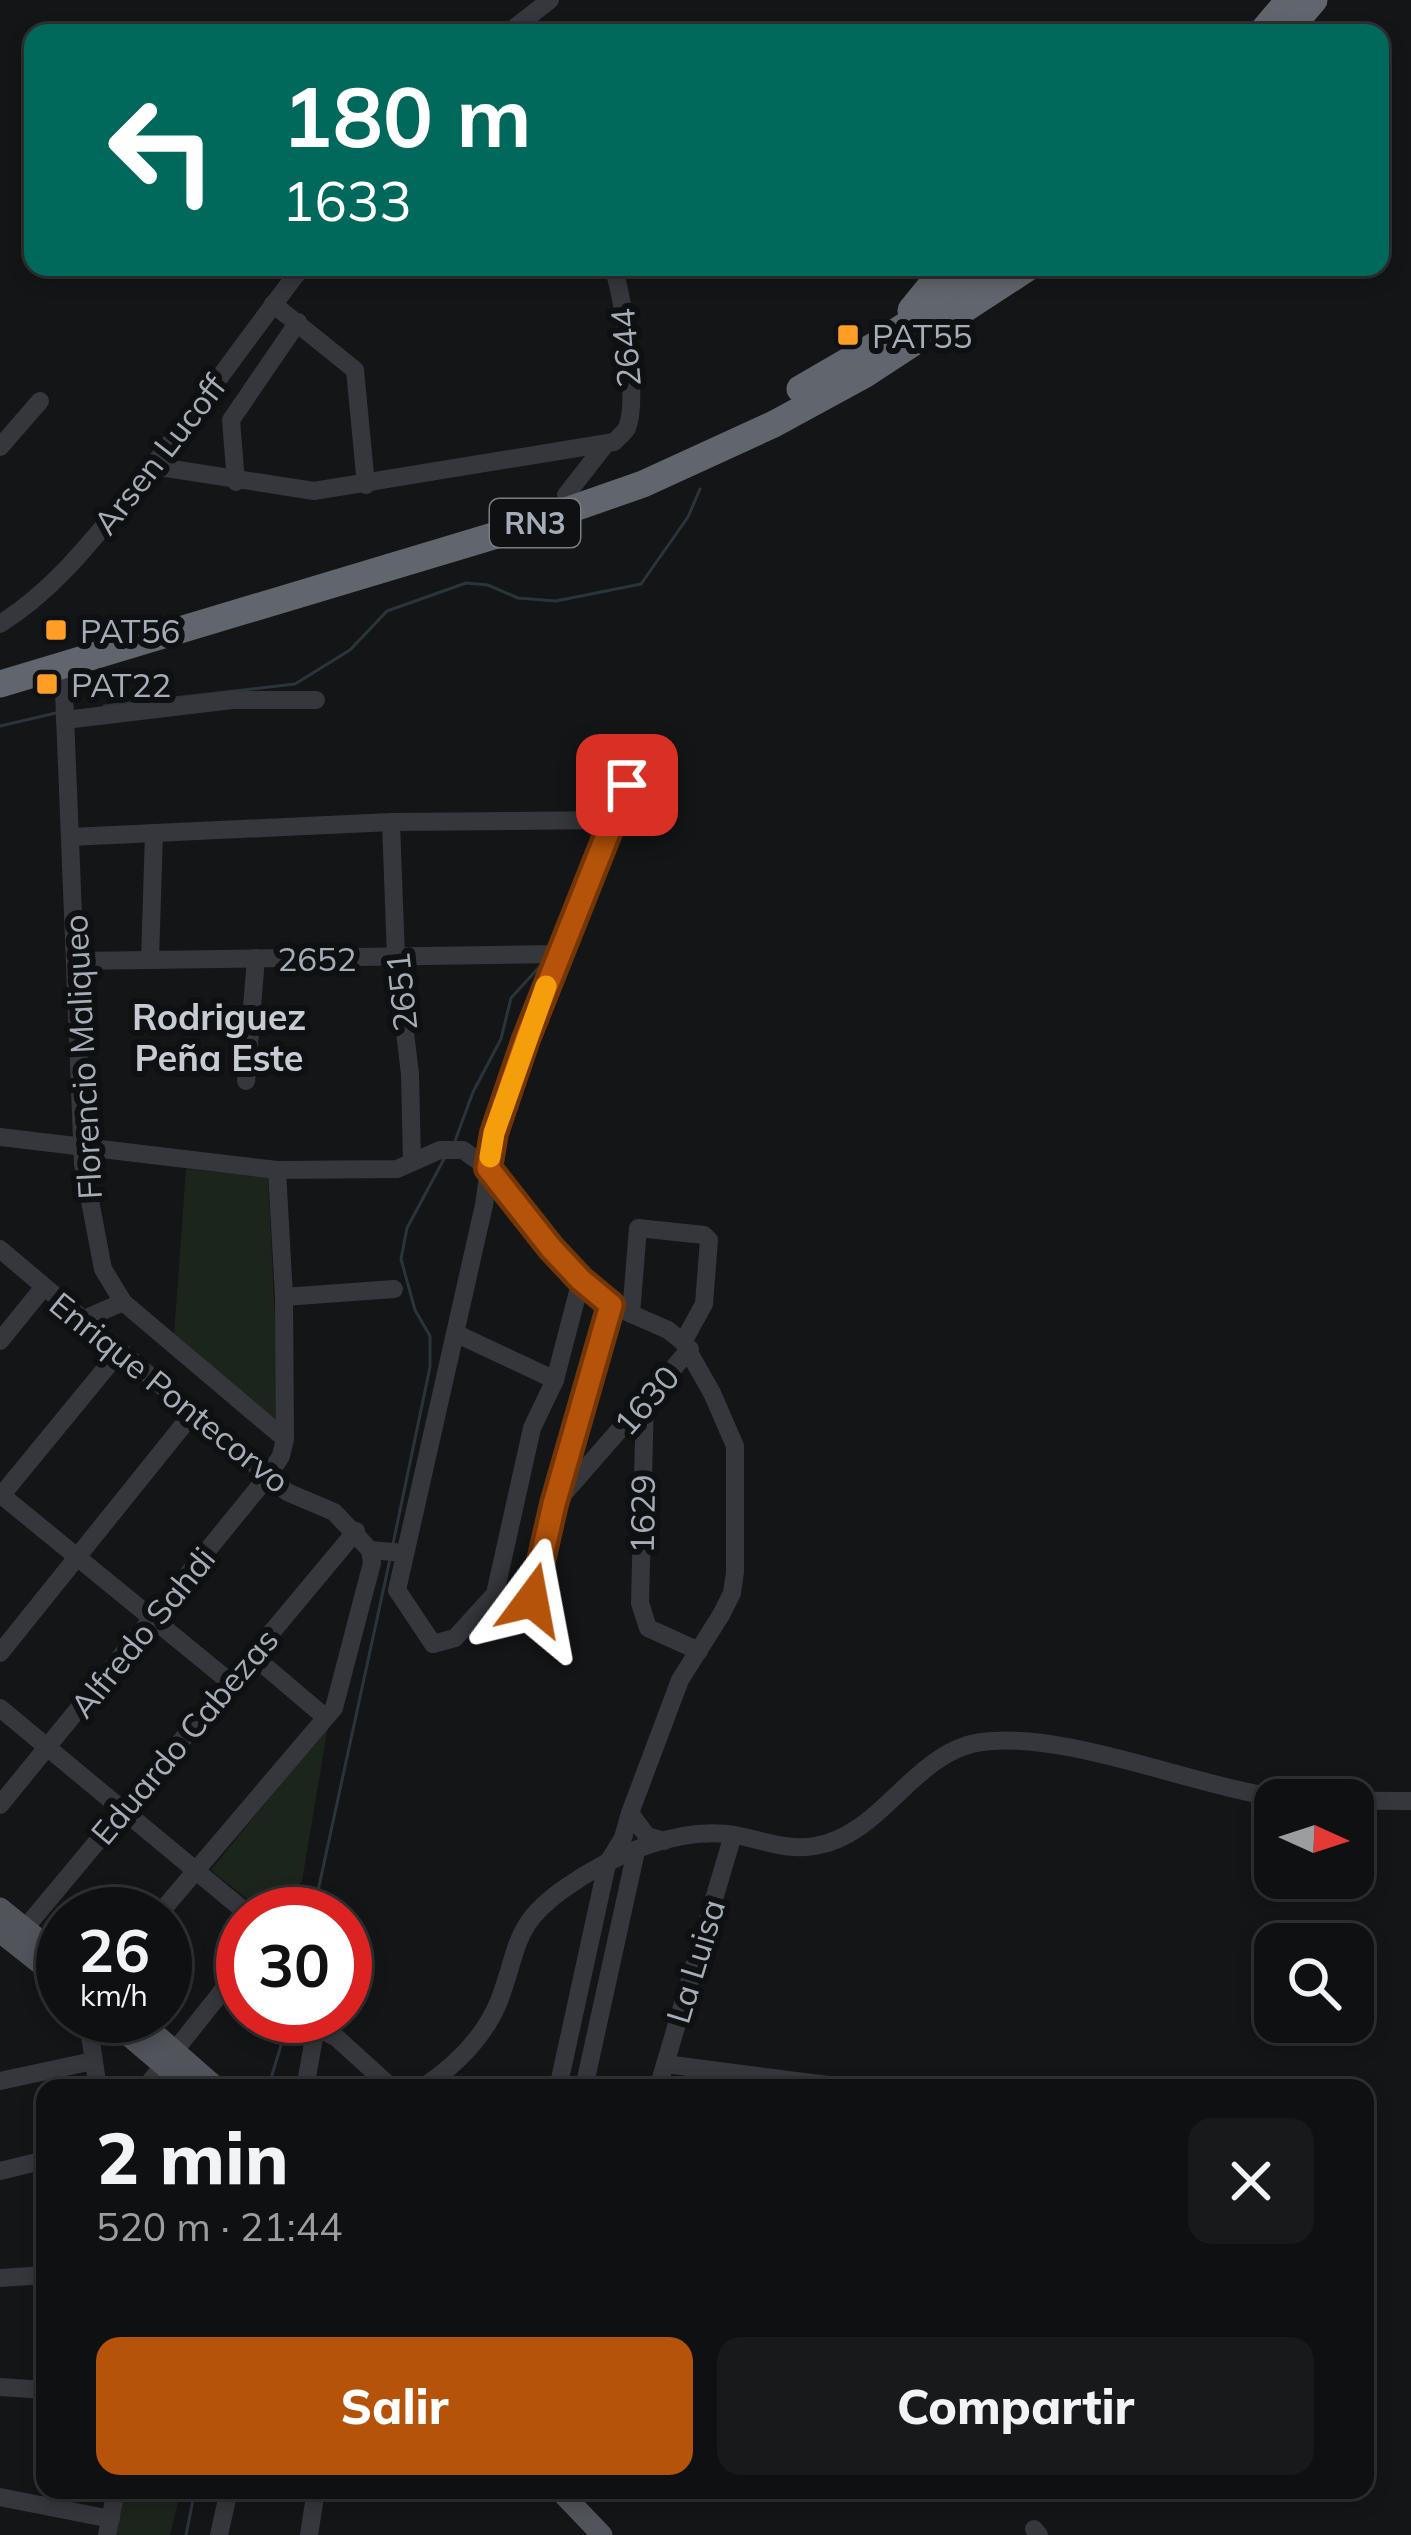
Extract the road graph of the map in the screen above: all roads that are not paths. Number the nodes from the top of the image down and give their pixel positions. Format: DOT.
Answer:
graph roads {
  1 [pos="550,0"];
  2 [pos="1289,0"];
  3 [pos="1314,0"];
  4 [pos="522,24"];
  5 [pos="1269,24"];
  6 [pos="1294,24"];
  7 [pos="295,276"];
  8 [pos="615,276"];
  9 [pos="941,276"];
  10 [pos="981,276"];
  11 [pos="1015,276"];
  12 [pos="273,304"];
  13 [pos="298,322"];
  14 [pos="874,346"];
  15 [pos="40,401"];
  16 [pos="605,445"];
  17 [pos="0,448"];
  18 [pos="153,466"];
  19 [pos="236,482"];
  20 [pos="366,484"];
  21 [pos="566,495"];
  22 [pos="0,624"];
  23 [pos="63,666"];
  24 [pos="0,668"];
  25 [pos="0,684"];
  26 [pos="316,700"];
  27 [pos="65,720"];
  28 [pos="641,750"];
  29 [pos="613,820"];
  30 [pos="391,822"];
  31 [pos="154,833"];
  32 [pos="70,837"];
  33 [pos="557,954"];
  34 [pos="256,958"];
  35 [pos="396,958"];
  36 [pos="150,960"];
  37 [pos="76,961"];
  38 [pos="246,1081"];
  39 [pos="0,1137"];
  40 [pos="83,1149"];
  41 [pos="412,1162"];
  42 [pos="488,1168"];
  43 [pos="277,1170"];
  44 [pos="0,1250"];
  45 [pos="581,1280"];
  46 [pos="43,1288"];
  47 [pos="394,1289"];
  48 [pos="284,1297"];
  49 [pos="123,1302"];
  50 [pos="611,1305"];
  51 [pos="632,1314"];
  52 [pos="82,1321"];
  53 [pos="455,1334"];
  54 [pos="0,1341"];
  55 [pos="687,1346"];
  56 [pos="119,1352"];
  57 [pos="556,1380"];
  58 [pos="645,1398"];
  59 [pos="193,1413"];
  60 [pos="283,1448"];
  61 [pos="268,1476"];
  62 [pos="0,1495"];
  63 [pos="554,1504"];
  64 [pos="356,1531"];
  65 [pos="370,1550"];
  66 [pos="405,1553"];
  67 [pos="77,1557"];
  68 [pos="485,1608"];
  69 [pos="153,1618"];
  70 [pos="699,1651"];
  71 [pos="0,1653"];
  72 [pos="252,1655"];
  73 [pos="230,1682"];
  74 [pos="0,1708"];
  75 [pos="326,1717"];
  76 [pos="47,1748"];
  77 [pos="1411,1801"];
  78 [pos="0,1805"];
  79 [pos="122,1810"];
  80 [pos="630,1814"];
  81 [pos="733,1835"];
  82 [pos="664,1841"];
  83 [pos="636,1851"];
  84 [pos="608,1864"];
  85 [pos="195,1870"];
  86 [pos="181,1887"];
  87 [pos="216,1887"];
  88 [pos="0,1908"];
  89 [pos="13,1934"];
  90 [pos="36,1956"];
  91 [pos="216,1998"];
  92 [pos="91,2043"];
  93 [pos="148,2043"];
  94 [pos="158,2043"];
  95 [pos="169,2056"];
  96 [pos="93,2061"];
  97 [pos="664,2064"];
  98 [pos="448,2071"];
  99 [pos="96,2079"];
  100 [pos="152,2079"];
  101 [pos="184,2079"];
  102 [pos="204,2079"];
  103 [pos="306,2079"];
  104 [pos="380,2079"];
  105 [pos="436,2079"];
  106 [pos="456,2079"];
  107 [pos="560,2079"];
  108 [pos="586,2079"];
  109 [pos="660,2079"];
  110 [pos="781,2079"];
  111 [pos="0,2081"];
  112 [pos="36,2162"];
  113 [pos="0,2171"];
  114 [pos="36,2276"];
  115 [pos="0,2278"];
  116 [pos="0,2387"];
  117 [pos="36,2389"];
  118 [pos="0,2497"];
  119 [pos="227,2499"];
  120 [pos="315,2499"];
  121 [pos="569,2499"];
  122 [pos="581,2499"];
  123 [pos="109,2527"];
  124 [pos="218,2535"];
  125 [pos="309,2535"];
  126 [pos="603,2535"];
  1 -- 4 [label="street"];
  2 -- 5 [label="highway"];
  3 -- 6 [label="highway"];
  7 -- 12 [label="street, Arsen Lucoff"];
  8 -- 16 [label="street, 2644"];
  9 -- 14 [label="highway"];
  10 -- 14 [label="highway, RN3"];
  11 -- 23 [label="highway, RN3"];
  12 -- 13 [label="street"];
  12 -- 18 [label="street, Arsen Lucoff"];
  13 -- 19 [label="street"];
  13 -- 20 [label="street"];
  14 -- 21 [label="highway, RN3"];
  15 -- 17 [label="street"];
  16 -- 20 [label="street"];
  16 -- 21 [label="street"];
  18 -- 19 [label="street"];
  18 -- 22 [label="street, Arsen Lucoff"];
  19 -- 20 [label="street"];
  21 -- 24 [label="highway, RN3"];
  23 -- 25 [label="highway, RN3"];
  23 -- 27 [label="street, Florencio Maliqueo"];
  26 -- 27 [label="street"];
  27 -- 32 [label="street, Florencio Maliqueo"];
  28 -- 29 [label="street"];
  29 -- 30 [label="street"];
  29 -- 33 [label="street"];
  30 -- 31 [label="street"];
  30 -- 35 [label="street, 2651"];
  31 -- 32 [label="street"];
  31 -- 36 [label="street"];
  32 -- 37 [label="street, Florencio Maliqueo"];
  33 -- 35 [label="street, 2652"];
  33 -- 42 [label="street"];
  34 -- 35 [label="street, 2652"];
  34 -- 36 [label="street, 2652"];
  34 -- 38 [label="street"];
  35 -- 41 [label="street, 2651"];
  36 -- 37 [label="street, 2652"];
  37 -- 40 [label="street, Florencio Maliqueo"];
  39 -- 40 [label="street"];
  40 -- 43 [label="street"];
  40 -- 49 [label="street, Florencio Maliqueo"];
  41 -- 42 [label="street"];
  41 -- 43 [label="street"];
  42 -- 45 [label="street"];
  42 -- 53 [label="street"];
  43 -- 48 [label="street"];
  44 -- 46 [label="street, Enrique Pontecorvo"];
  45 -- 50 [label="street"];
  45 -- 57 [label="street"];
  46 -- 52 [label="street, Enrique Pontecorvo"];
  46 -- 54 [label="street"];
  47 -- 48 [label="street"];
  48 -- 60 [label="street"];
  49 -- 52 [label="street"];
  49 -- 60 [label="street, Florencio Maliqueo"];
  50 -- 51 [label="street"];
  50 -- 63 [label="street"];
  51 -- 55 [label="street"];
  51 -- 55 [label="street"];
  52 -- 56 [label="street, Enrique Pontecorvo"];
  53 -- 57 [label="street"];
  53 -- 66 [label="street"];
  55 -- 58 [label="street, 1630"];
  55 -- 70 [label="street"];
  56 -- 59 [label="street, Enrique Pontecorvo"];
  56 -- 62 [label="street"];
  57 -- 68 [label="street"];
  58 -- 63 [label="street, 1630"];
  58 -- 70 [label="street, 1629"];
  59 -- 61 [label="street, Enrique Pontecorvo"];
  59 -- 67 [label="street"];
  60 -- 61 [label="street, Alfredo Sahdi"];
  61 -- 64 [label="street, Enrique Pontecorvo"];
  61 -- 69 [label="street, Alfredo Sahdi"];
  62 -- 67 [label="street"];
  63 -- 68 [label="street"];
  64 -- 65 [label="street, Enrique Pontecorvo"];
  64 -- 72 [label="street, Eduardo Cabezas"];
  65 -- 66 [label="street"];
  65 -- 75 [label="street"];
  66 -- 68 [label="street"];
  67 -- 69 [label="street"];
  67 -- 71 [label="street"];
  69 -- 73 [label="street"];
  69 -- 76 [label="street, Alfredo Sahdi"];
  70 -- 80 [label="street"];
  72 -- 73 [label="street, Eduardo Cabezas"];
  72 -- 75 [label="street"];
  73 -- 79 [label="street, Eduardo Cabezas"];
  74 -- 76 [label="street"];
  75 -- 85 [label="street"];
  76 -- 78 [label="street, Alfredo Sahdi"];
  76 -- 79 [label="street"];
  77 -- 81 [label="street"];
  79 -- 85 [label="street"];
  79 -- 89 [label="street, Eduardo Cabezas"];
  80 -- 82 [label="street"];
  80 -- 84 [label="street"];
  81 -- 82 [label="street"];
  81 -- 97 [label="street, La Luisa"];
  82 -- 83 [label="street"];
  83 -- 84 [label="street"];
  83 -- 108 [label="street"];
  84 -- 98 [label="street"];
  84 -- 107 [label="street"];
  85 -- 86 [label="street"];
  85 -- 87 [label="street"];
  88 -- 89 [label="main road"];
  89 -- 90 [label="main road"];
  91 -- 95 [label="street"];
  92 -- 96 [label="street"];
  93 -- 95 [label="main road"];
  94 -- 95 [label="main road"];
  95 -- 100 [label="street"];
  95 -- 101 [label="main road"];
  95 -- 102 [label="main road"];
  96 -- 99 [label="street"];
  96 -- 111 [label="street"];
  97 -- 109 [label="street, La Luisa"];
  97 -- 110 [label="street"];
  98 -- 105 [label="street"];
  98 -- 106 [label="street"];
  103 -- 104 [label="street"];
  112 -- 113 [label="street"];
  114 -- 115 [label="street"];
  116 -- 117 [label="street"];
  118 -- 123 [label="street"];
  119 -- 124 [label="street"];
  120 -- 125 [label="street"];
  121 -- 126 [label="main road"];
  122 -- 126 [label="main road"];
}
